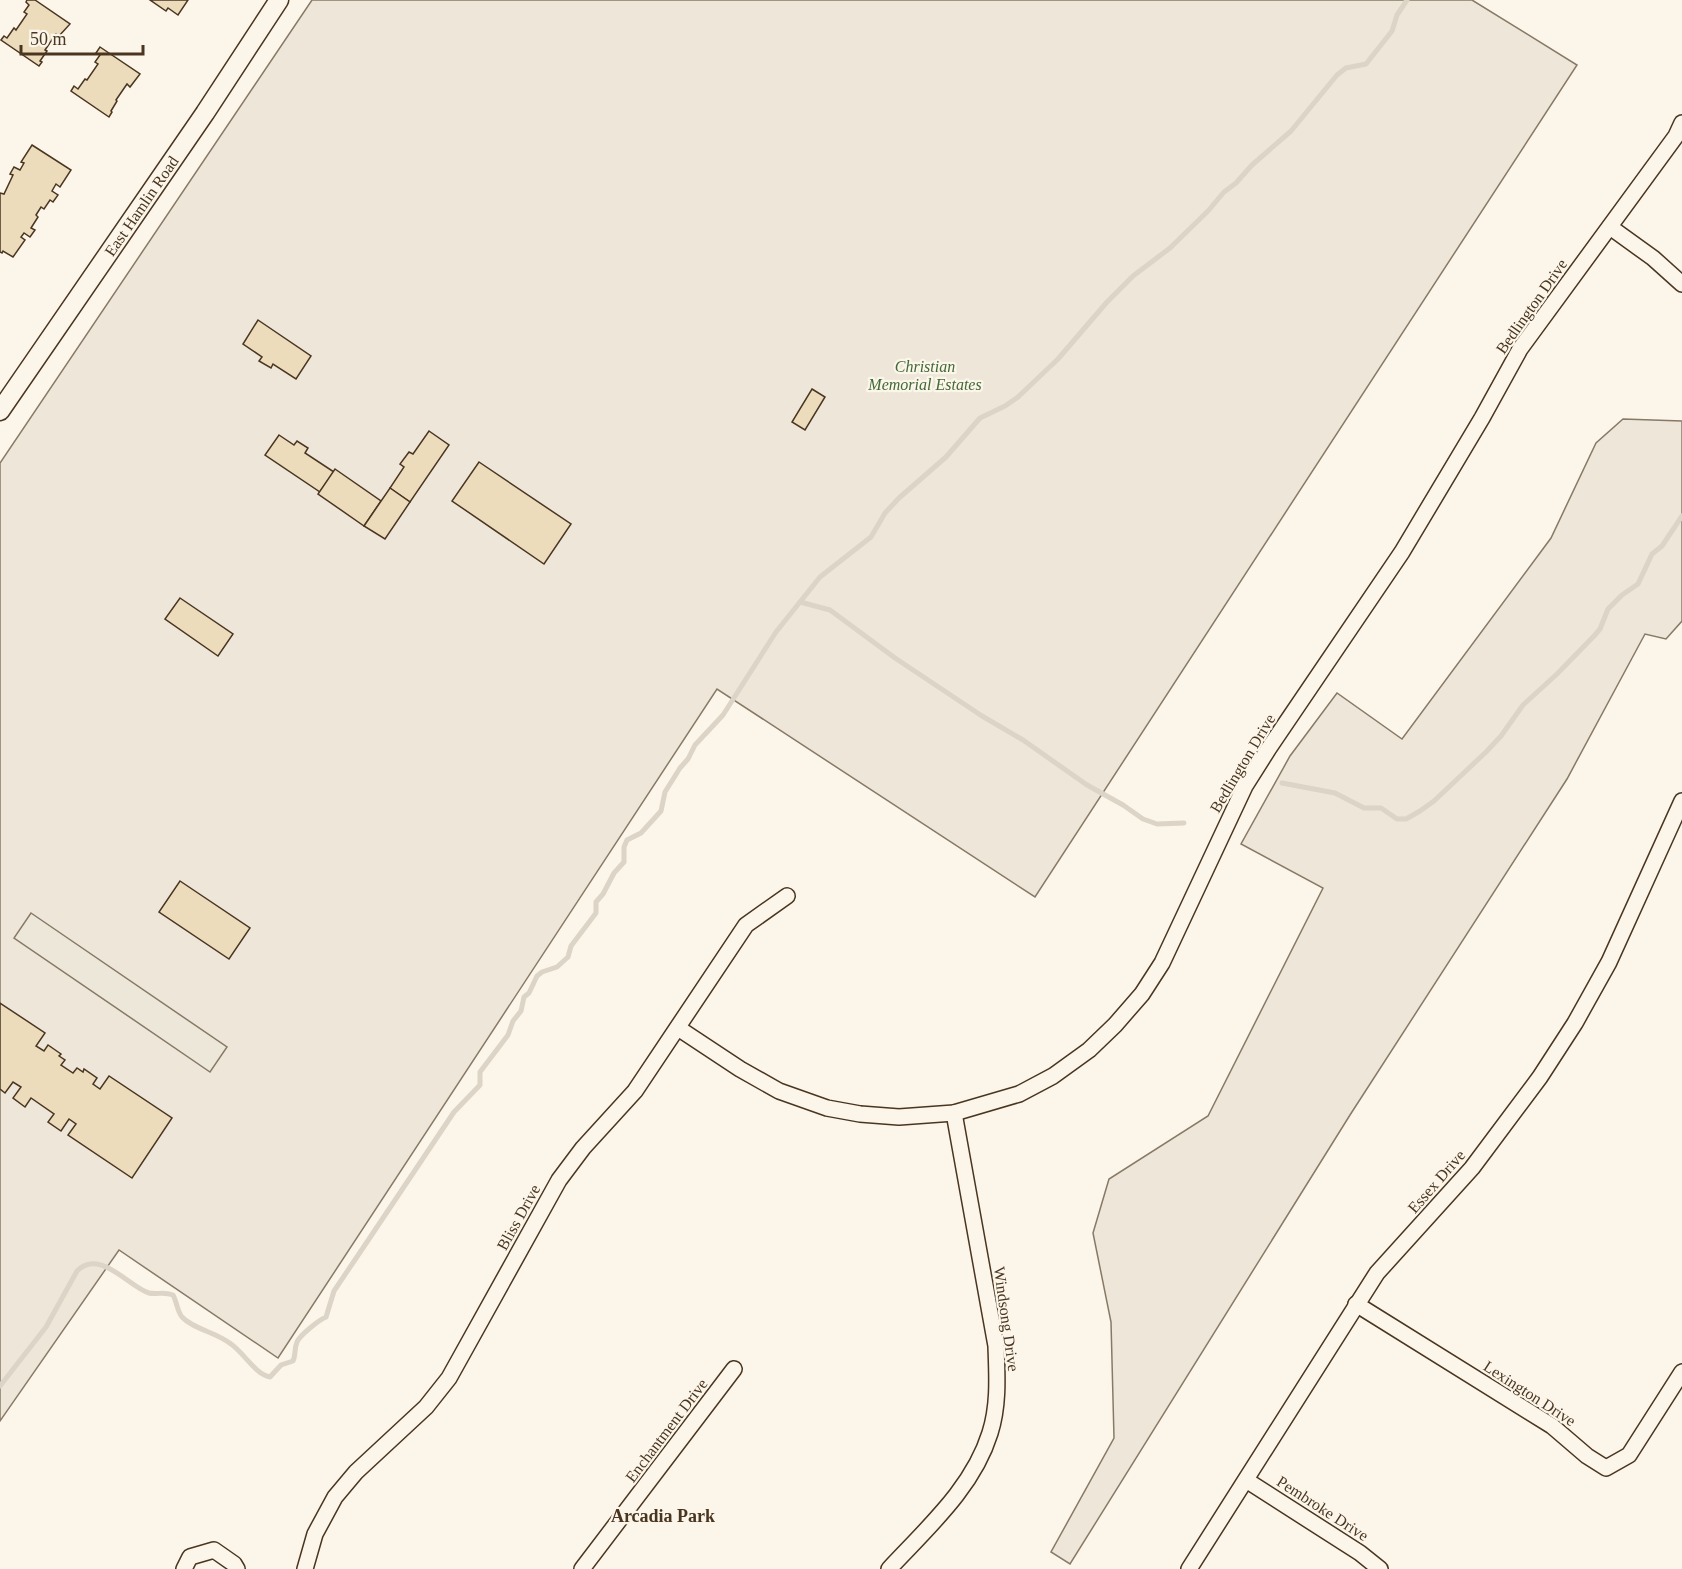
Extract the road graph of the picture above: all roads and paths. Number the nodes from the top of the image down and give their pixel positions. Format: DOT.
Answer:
graph roads {
  1 [pos="279,0"];
  2 [pos="1682,123"];
  3 [pos="1610,227"];
  4 [pos="1682,284"];
  5 [pos="0,411"];
  6 [pos="1682,801"];
  7 [pos="787,896"];
  8 [pos="678,1028"];
  9 [pos="954,1113"];
  10 [pos="1356,1304"];
  11 [pos="734,1369"];
  12 [pos="1682,1372"];
  13 [pos="1246,1480"];
  14 [pos="184,1569"];
  15 [pos="237,1569"];
  16 [pos="305,1569"];
  17 [pos="582,1569"];
  18 [pos="889,1569"];
  19 [pos="1189,1569"];
  20 [pos="1380,1569"];
  1 -- 5 [label="street, East Hamlin Road"];
  2 -- 3 [label="street, Bedlington Drive"];
  3 -- 4 [label="street"];
  3 -- 9 [label="street, Bedlington Drive"];
  6 -- 10 [label="street, Essex Drive"];
  7 -- 8 [label="street, Bliss Drive"];
  8 -- 9 [label="street, Bedlington Drive"];
  8 -- 16 [label="street, Bliss Drive"];
  9 -- 18 [label="street, Windsong Drive"];
  10 -- 12 [label="street, Lexington Drive"];
  10 -- 13 [label="street, Essex Drive"];
  11 -- 17 [label="street, Enchantment Drive"];
  13 -- 19 [label="street, Essex Drive"];
  13 -- 20 [label="street, Pembroke Drive"];
  14 -- 15 [label="street"];
}
